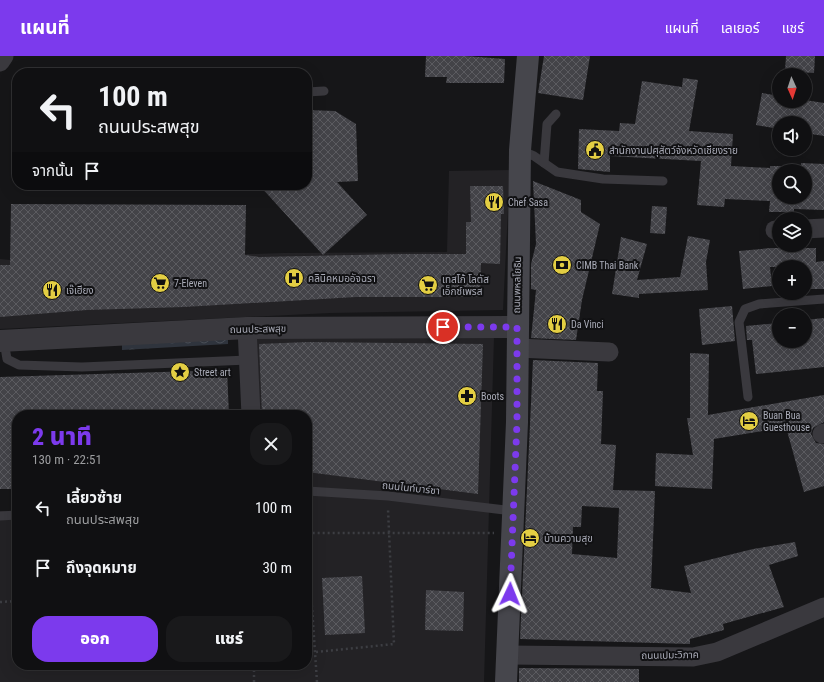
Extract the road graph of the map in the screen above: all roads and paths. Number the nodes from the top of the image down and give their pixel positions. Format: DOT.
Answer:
graph roads {
  1 [pos="4,56"];
  2 [pos="528,56"];
  3 [pos="0,62"];
  4 [pos="324,91"];
  5 [pos="312,92"];
  6 [pos="556,114"];
  7 [pos="520,150"];
  8 [pos="544,163"];
  9 [pos="663,181"];
  10 [pos="824,228"];
  11 [pos="812,229"];
  12 [pos="824,298"];
  13 [pos="517,327"];
  14 [pos="247,328"];
  15 [pos="2,341"];
  16 [pos="517,348"];
  17 [pos="609,352"];
  18 [pos="248,360"];
  19 [pos="748,397"];
  20 [pos="251,410"];
  21 [pos="312,491"];
  22 [pos="388,496"];
  23 [pos="513,511"];
  24 [pos="12,515"];
  25 [pos="0,516"];
  26 [pos="389,532"];
  27 [pos="312,534"];
  28 [pos="512,534"];
  29 [pos="312,600"];
  30 [pos="12,601"];
  31 [pos="0,602"];
  32 [pos="824,607"];
  33 [pos="316,652"];
  34 [pos="507,655"];
  35 [pos="254,670"];
  36 [pos="254,682"];
  37 [pos="317,682"];
  38 [pos="506,682"];
  1 -- 3 [label="street"];
  2 -- 7 [label="main road, ถนนพหลโยธิน"];
  4 -- 5 [label="lane"];
  6 -- 8 [label="lane"];
  7 -- 8 [label="lane"];
  7 -- 13 [label="main road, ถนนพหลโยธิน"];
  8 -- 9 [label="lane"];
  10 -- 11 [label="street"];
  12 -- 19 [label="lane"];
  13 -- 14 [label="street, ถนนประสพสุข"];
  13 -- 16 [label="main road, ถนนพหลโยธิน"];
  14 -- 15 [label="street, ถนนประสพสุข"];
  14 -- 18 [label="street"];
  15 -- 18 [label="lane"];
  16 -- 17 [label="street"];
  16 -- 23 [label="main road, ถนนพหลโยธิน"];
  18 -- 20 [label="street"];
  21 -- 22 [label="lane, ถนนไนท์บาร์ซา"];
  22 -- 23 [label="lane, ถนนไนท์บาร์ซา"];
  22 -- 26 [label="path"];
  23 -- 28 [label="main road, ถนนพหลโยธิน"];
  24 -- 25 [label="lane"];
  26 -- 27 [label="path"];
  26 -- 28 [label="path"];
  26 -- 33 [label="path"];
  28 -- 34 [label="main road, ถนนพหลโยธิน"];
  29 -- 33 [label="path"];
  30 -- 31 [label="path"];
  32 -- 34 [label="street, ถนนเปมะวิภาค"];
  33 -- 37 [label="path"];
  34 -- 38 [label="main road, ถนนพหลโยธิน"];
  35 -- 36 [label="path"];
}
